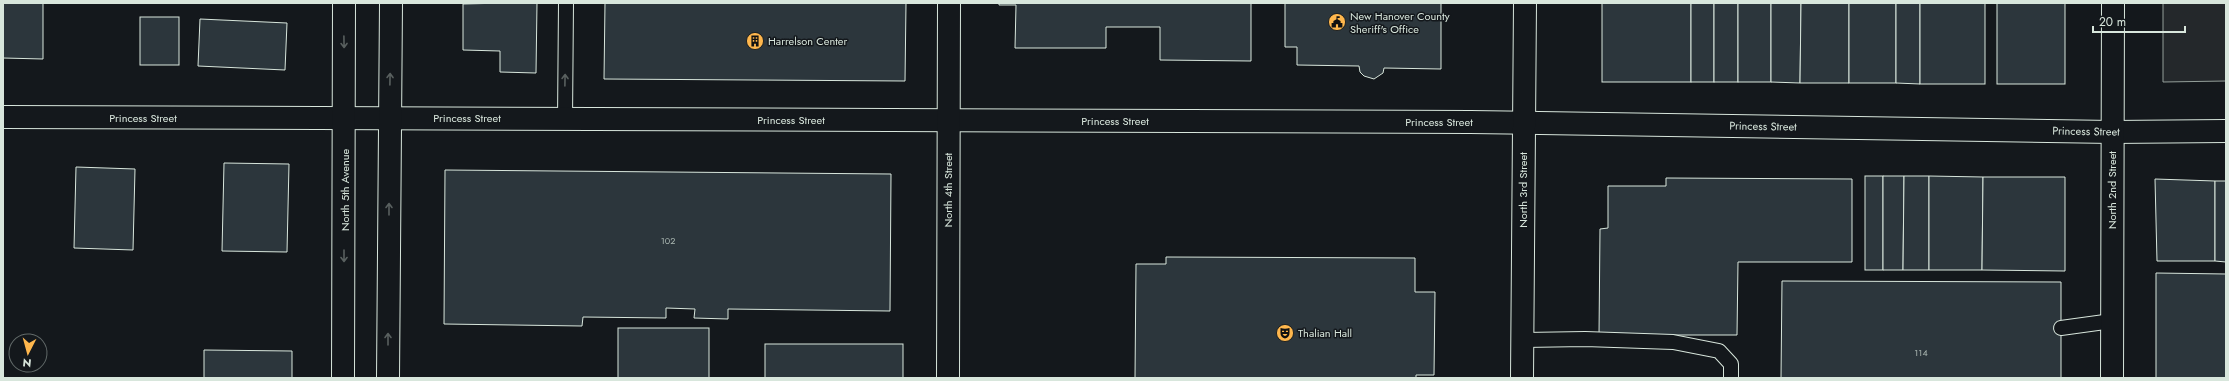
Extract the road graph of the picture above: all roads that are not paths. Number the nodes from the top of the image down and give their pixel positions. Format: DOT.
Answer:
graph roads {
  1 [pos="344,3"];
  2 [pos="391,3"];
  3 [pos="566,3"];
  4 [pos="950,3"];
  5 [pos="1525,3"];
  6 [pos="2113,3"];
  7 [pos="3,117"];
  8 [pos="390,118"];
  9 [pos="345,119"];
  10 [pos="565,119"];
  11 [pos="948,121"];
  12 [pos="1523,122"];
  13 [pos="2226,131"];
  14 [pos="2112,132"];
  15 [pos="2112,321"];
  16 [pos="2061,328"];
  17 [pos="1522,340"];
  18 [pos="343,378"];
  19 [pos="388,378"];
  20 [pos="948,378"];
  21 [pos="1522,378"];
  22 [pos="1731,378"];
  23 [pos="2112,378"];
  1 -- 9 [label="street, North 5th Avenue, one-way"];
  8 -- 2 [label="street, one-way"];
  10 -- 3 [label="lane, one-way"];
  4 -- 11 [label="street, North 4th Street"];
  5 -- 12 [label="street, North 3rd Street"];
  6 -- 14 [label="street, North 2nd Street"];
  7 -- 9 [label="street, Princess Street"];
  8 -- 9 [label="street, Princess Street"];
  8 -- 10 [label="street, Princess Street"];
  19 -- 8 [label="street, one-way"];
  9 -- 18 [label="street, North 5th Avenue, one-way"];
  10 -- 11 [label="street, Princess Street"];
  11 -- 12 [label="street, Princess Street"];
  11 -- 20 [label="street, North 4th Street"];
  12 -- 14 [label="street, Princess Street"];
  12 -- 17 [label="street, North 3rd Street"];
  13 -- 14 [label="street, Princess Street"];
  14 -- 15 [label="street, North 2nd Street"];
  15 -- 16 [label="lane"];
  15 -- 23 [label="street, North 2nd Street"];
  17 -- 21 [label="street, North 3rd Street"];
  17 -- 22 [label="lane"];
}
